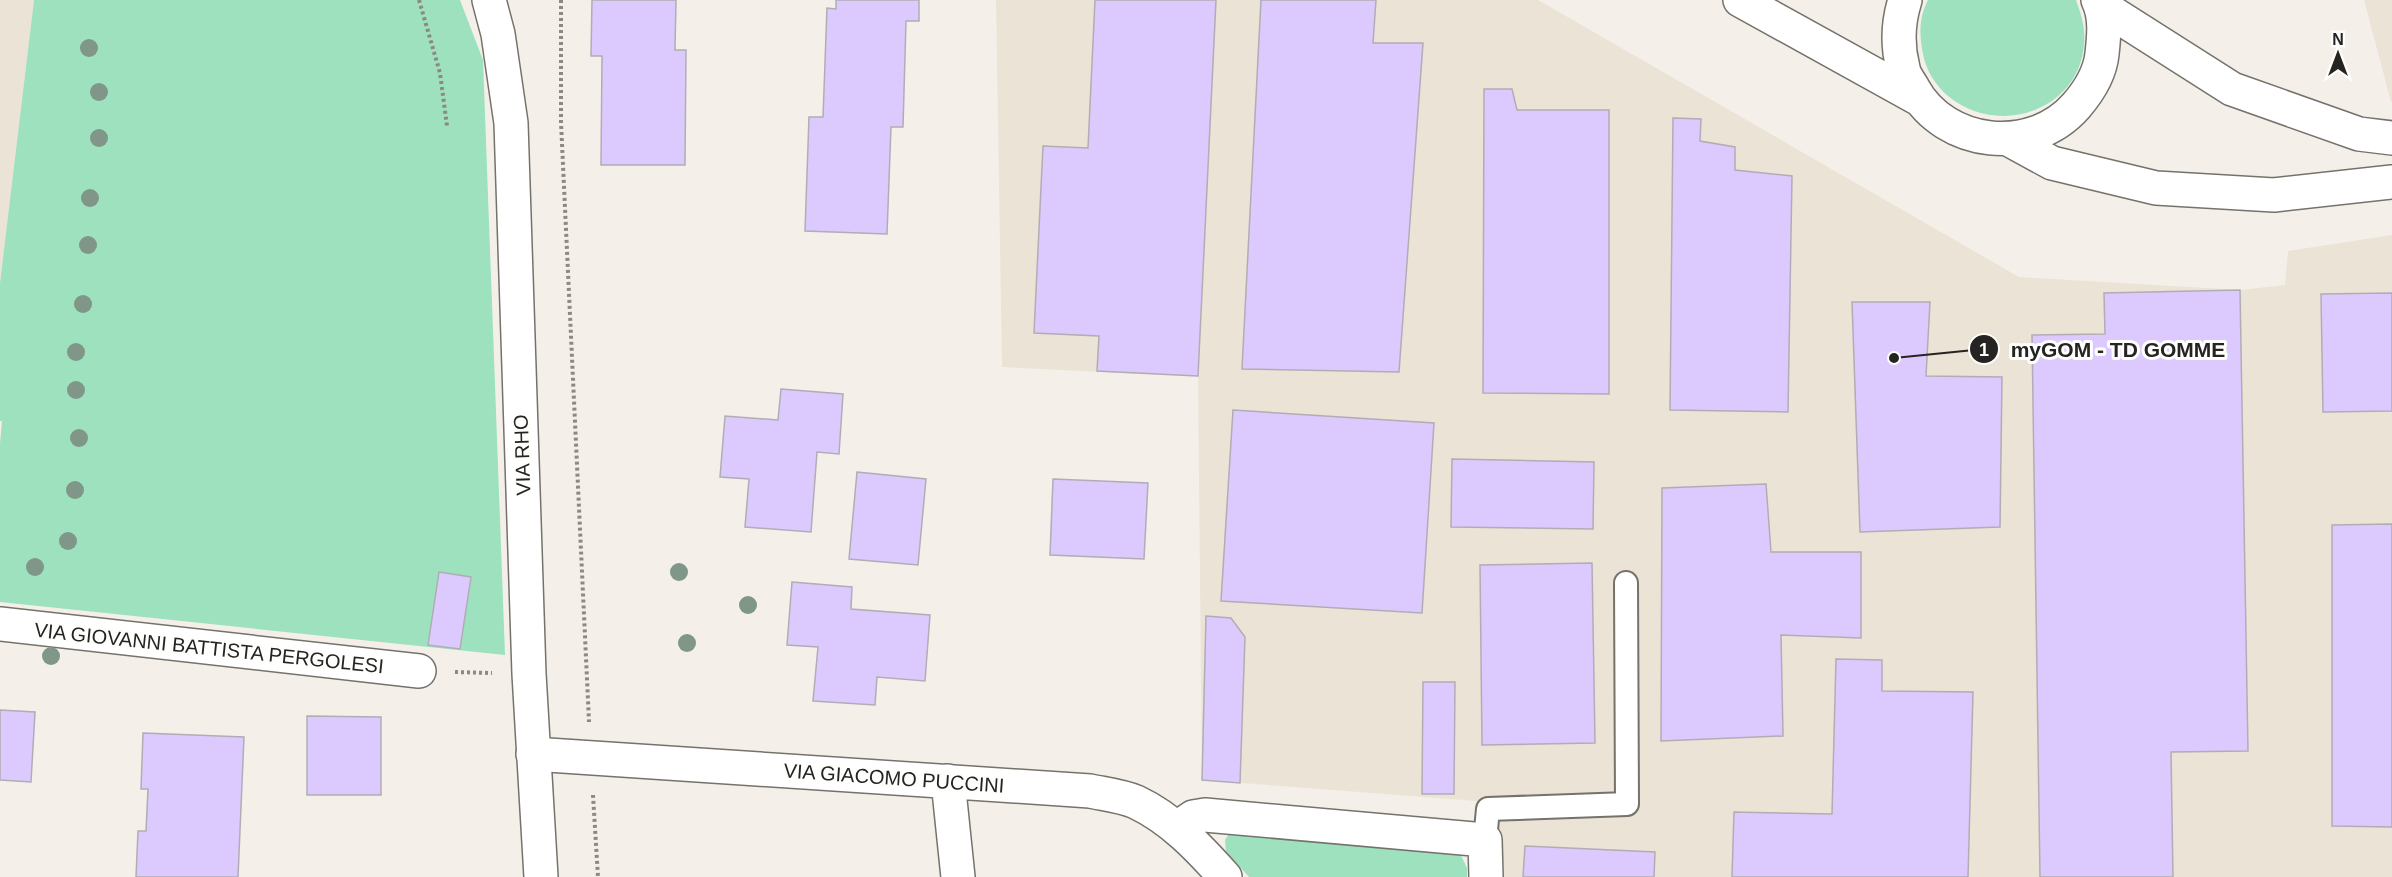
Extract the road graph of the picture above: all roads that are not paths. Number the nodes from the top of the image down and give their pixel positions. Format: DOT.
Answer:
graph roads {
  1 [pos="480,0"];
  2 [pos="489,0"];
  3 [pos="498,0"];
  4 [pos="1740,0"];
  5 [pos="1905,0"];
  6 [pos="2099,2"];
  7 [pos="498,34"];
  8 [pos="1919,99"];
  9 [pos="2392,138"];
  10 [pos="2008,140"];
  11 [pos="2392,182"];
  12 [pos="1626,583"];
  13 [pos="0,624"];
  14 [pos="419,670"];
  15 [pos="533,754"];
  16 [pos="948,782"];
  17 [pos="1173,825"];
  18 [pos="1485,840"];
  19 [pos="541,877"];
  20 [pos="958,877"];
  21 [pos="1225,877"];
  22 [pos="1485,877"];
  1 -- 7 [label="main road, VIA RHO"];
  2 -- 7 [label="main road, VIA RHO"];
  3 -- 7 [label="main road"];
  4 -- 8 [label="main road"];
  5 -- 8 [label="main road"];
  6 -- 9 [label="main road"];
  6 -- 10 [label="main road"];
  7 -- 15 [label="main road, VIA RHO"];
  8 -- 10 [label="main road"];
  10 -- 11 [label="main road"];
  12 -- 18 [label="lane"];
  13 -- 14 [label="main road, VIA GIOVANNI BATTISTA PERGOLESI"];
  15 -- 16 [label="main road, VIA GIACOMO PUCCINI"];
  15 -- 19 [label="main road, VIA RHO"];
  16 -- 17 [label="main road, VIA GIACOMO PUCCINI"];
  16 -- 20 [label="main road"];
  17 -- 18 [label="main road"];
  17 -- 21 [label="main road, VIA GIACOMO PUCCINI"];
  18 -- 22 [label="main road"];
}
